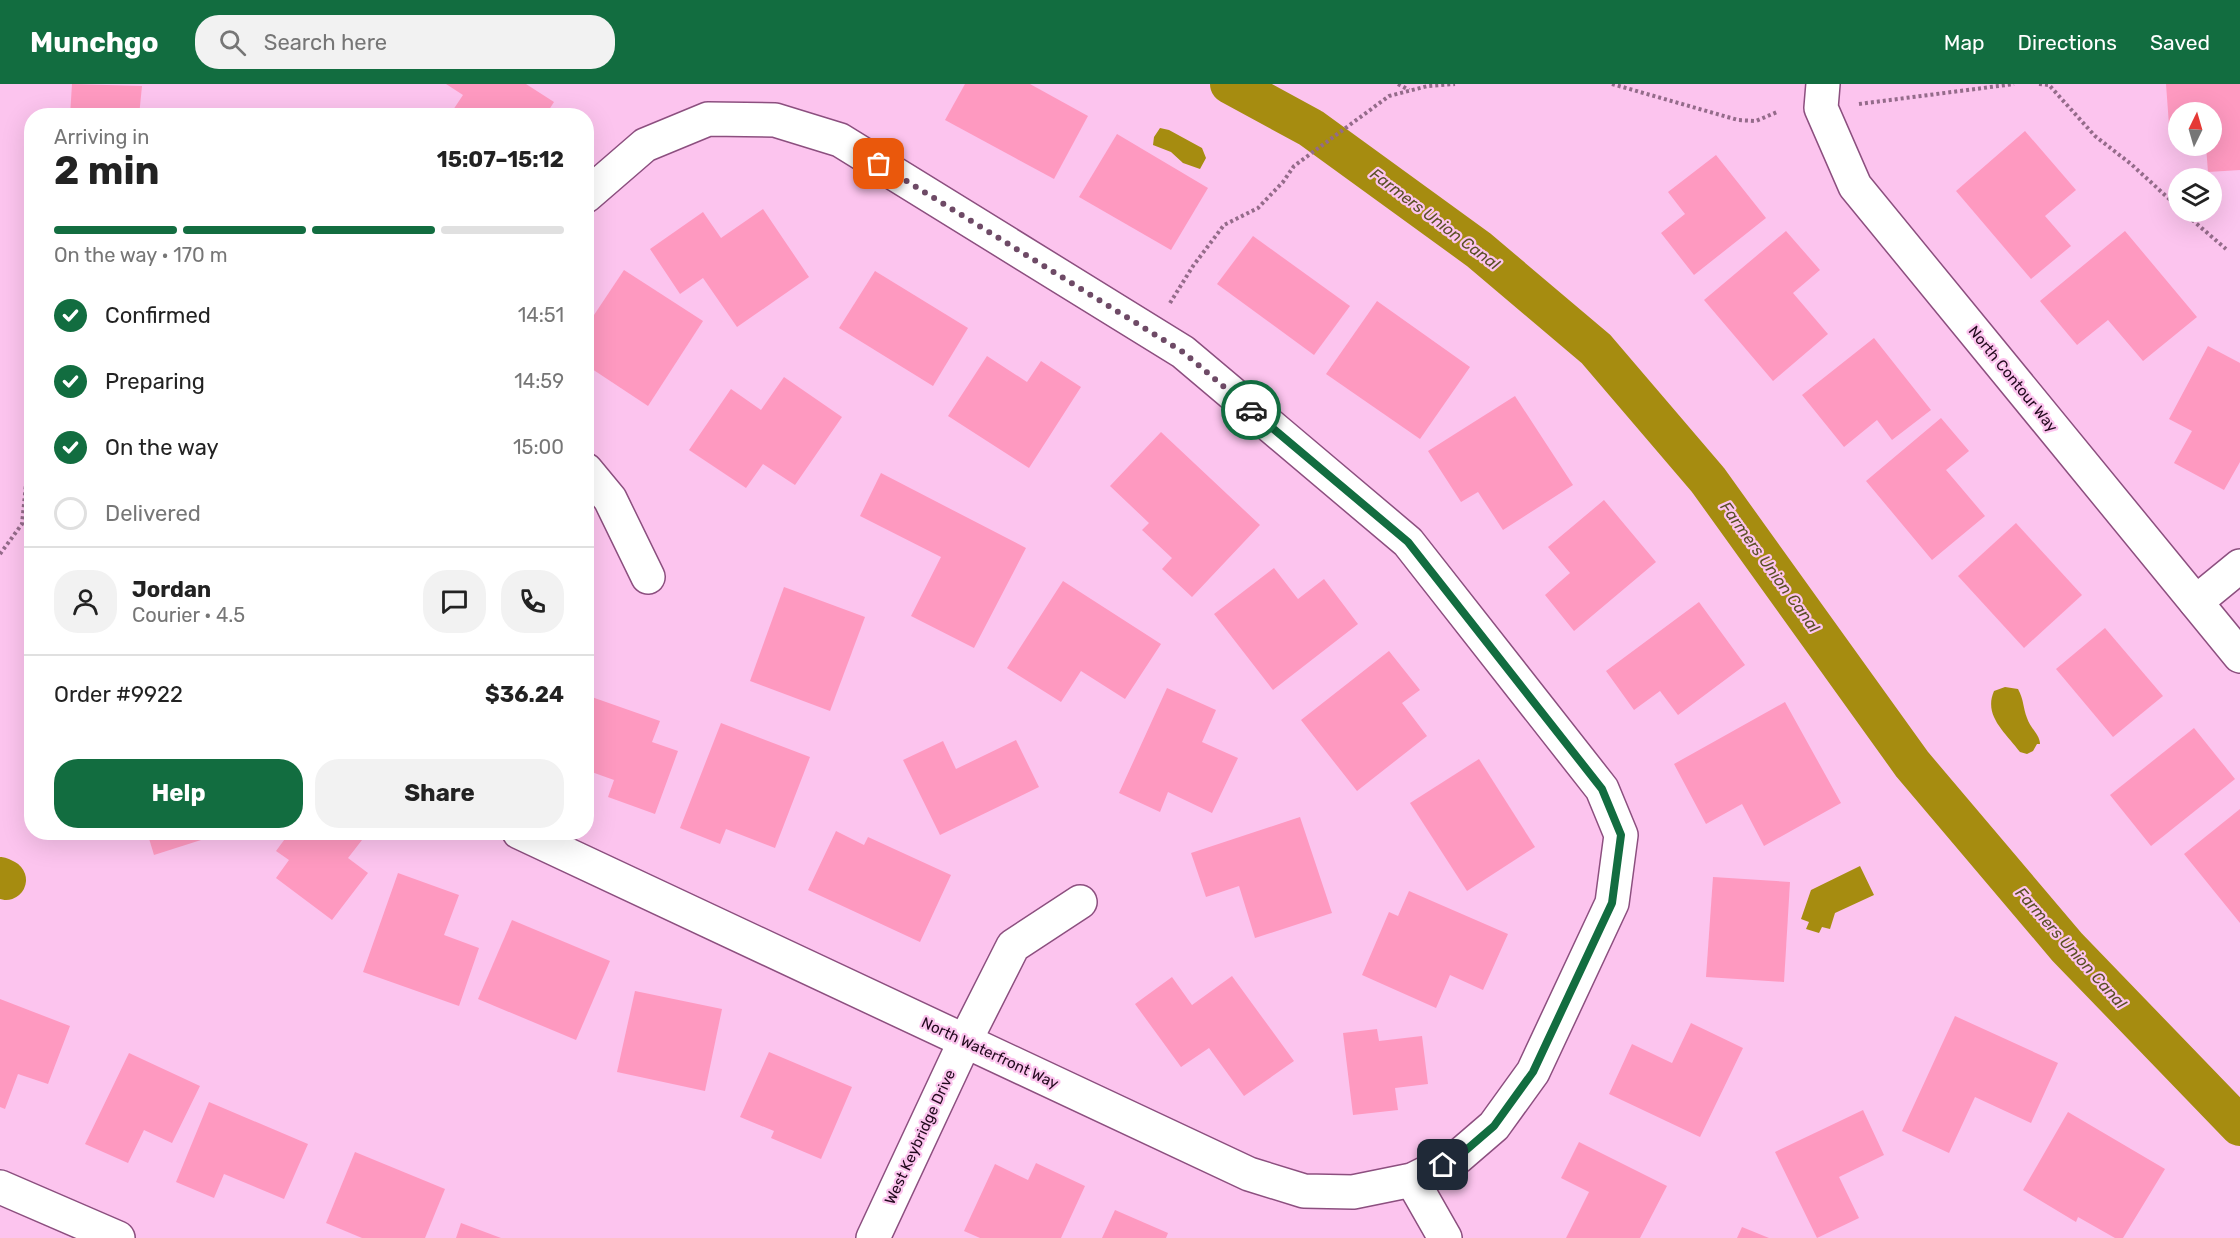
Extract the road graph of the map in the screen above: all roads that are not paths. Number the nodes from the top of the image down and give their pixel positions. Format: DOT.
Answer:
graph roads {
  1 [pos="1822,84"];
  2 [pos="594,189"];
  3 [pos="594,480"];
  4 [pos="2240,566"];
  5 [pos="648,577"];
  6 [pos="2196,602"];
  7 [pos="2240,656"];
  8 [pos="536,840"];
  9 [pos="1080,902"];
  10 [pos="965,1041"];
  11 [pos="1412,1180"];
  12 [pos="0,1187"];
  13 [pos="118,1238"];
  14 [pos="873,1238"];
  15 [pos="1445,1238"];
  1 -- 6 [label="street, North Contour Way"];
  2 -- 11 [label="street, North Waterfront Way"];
  3 -- 5 [label="street"];
  4 -- 6 [label="street"];
  6 -- 7 [label="street, North Contour Way"];
  8 -- 10 [label="street, North Waterfront Way"];
  9 -- 10 [label="street, West Keybridge Drive"];
  10 -- 11 [label="street, North Waterfront Way"];
  10 -- 14 [label="street, West Keybridge Drive"];
  11 -- 15 [label="street"];
  12 -- 13 [label="street"];
}
